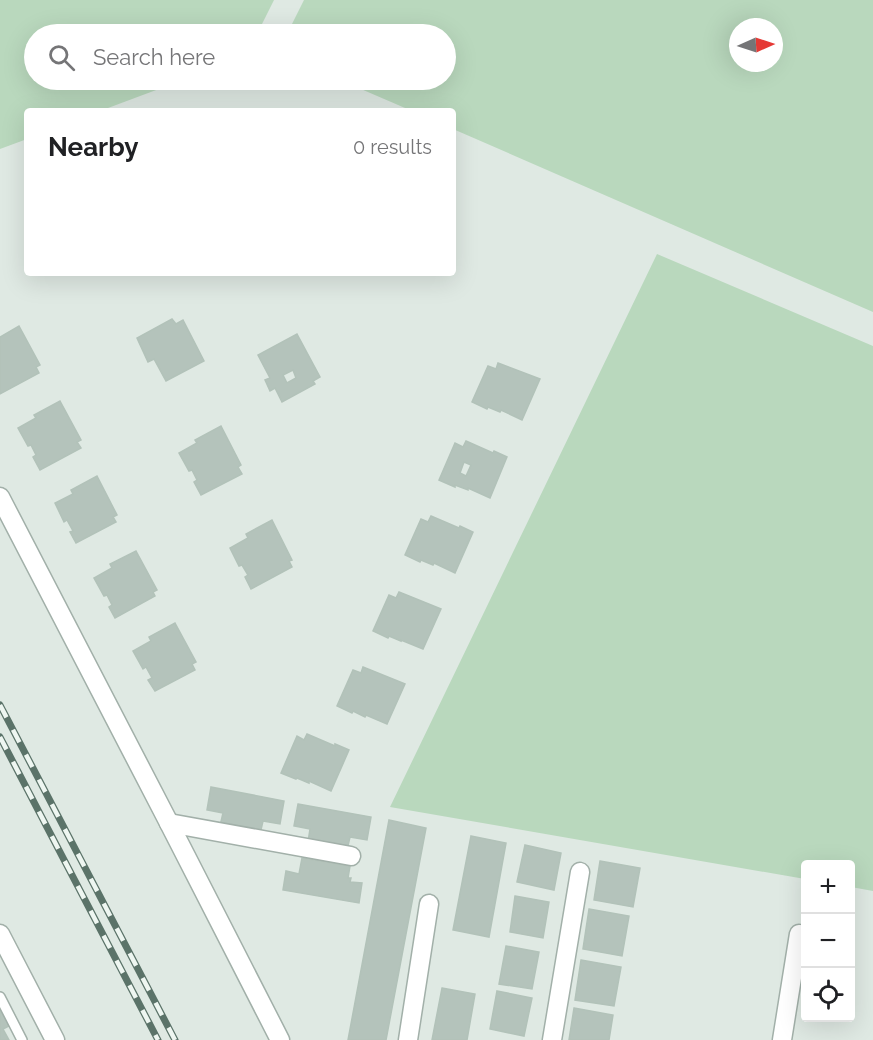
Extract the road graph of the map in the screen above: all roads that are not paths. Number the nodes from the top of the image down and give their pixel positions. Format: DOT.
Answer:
graph roads {
  1 [pos="0,498"];
  2 [pos="169,823"];
  3 [pos="351,856"];
  4 [pos="580,872"];
  5 [pos="429,904"];
  6 [pos="0,934"];
  7 [pos="799,934"];
  8 [pos="0,997"];
  9 [pos="22,1040"];
  10 [pos="55,1040"];
  11 [pos="279,1040"];
  12 [pos="408,1040"];
  13 [pos="552,1040"];
  14 [pos="782,1040"];
  1 -- 2 [label="street"];
  2 -- 3 [label="street"];
  2 -- 11 [label="street"];
  4 -- 13 [label="street"];
  5 -- 12 [label="street"];
  6 -- 10 [label="street"];
  7 -- 14 [label="street"];
  8 -- 9 [label="lane"];
}
